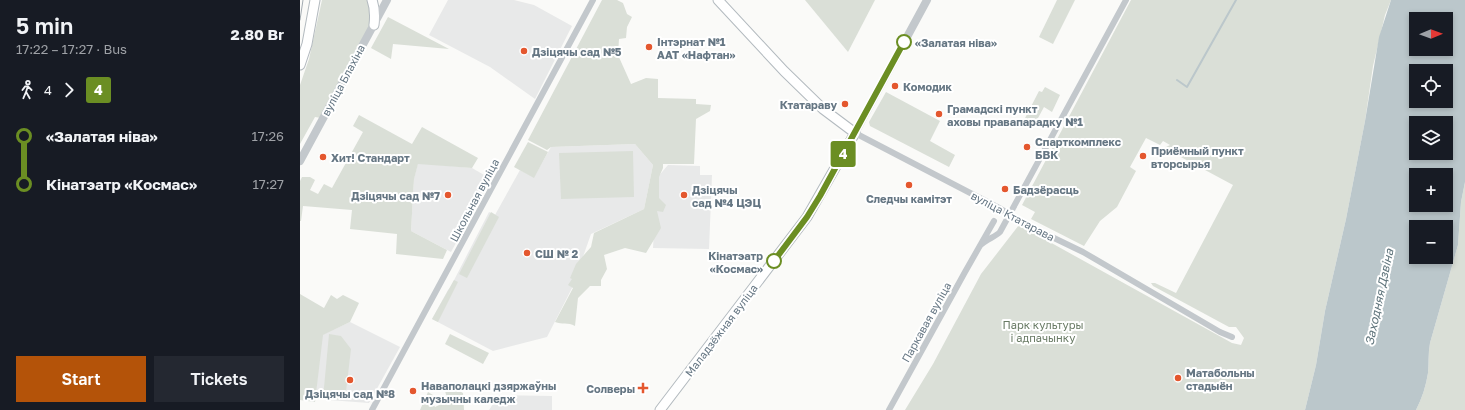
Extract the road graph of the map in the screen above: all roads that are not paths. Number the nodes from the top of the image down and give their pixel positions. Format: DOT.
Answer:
graph roads {
  1 [pos="315,0"];
  2 [pos="372,0"];
  3 [pos="387,0"];
  4 [pos="593,0"];
  5 [pos="718,0"];
  6 [pos="927,0"];
  7 [pos="1126,0"];
  8 [pos="374,25"];
  9 [pos="300,65"];
  10 [pos="855,133"];
  11 [pos="300,161"];
  12 [pos="1010,215"];
  13 [pos="994,222"];
  14 [pos="982,244"];
  15 [pos="1232,337"];
  16 [pos="372,410"];
  17 [pos="660,410"];
  18 [pos="889,410"];
  1 -- 9 [label="main road"];
  2 -- 8 [label="main road"];
  3 -- 8 [label="street, вуліца Блахіна"];
  4 -- 16 [label="street, Школьная вуліца"];
  5 -- 10 [label="main road, вуліца Ктатарава"];
  6 -- 10 [label="street, Маладзёжная вуліца"];
  7 -- 12 [label="street, Паркавая вуліца"];
  8 -- 11 [label="street, вуліца Блахіна"];
  10 -- 12 [label="street, вуліца Ктатарава"];
  10 -- 17 [label="main road, Маладзёжная вуліца"];
  12 -- 14 [label="street, Паркавая вуліца"];
  12 -- 15 [label="street, вуліца Ктатарава"];
  13 -- 14 [label="street, Паркавая вуліца"];
  14 -- 18 [label="street, Паркавая вуліца"];
}
